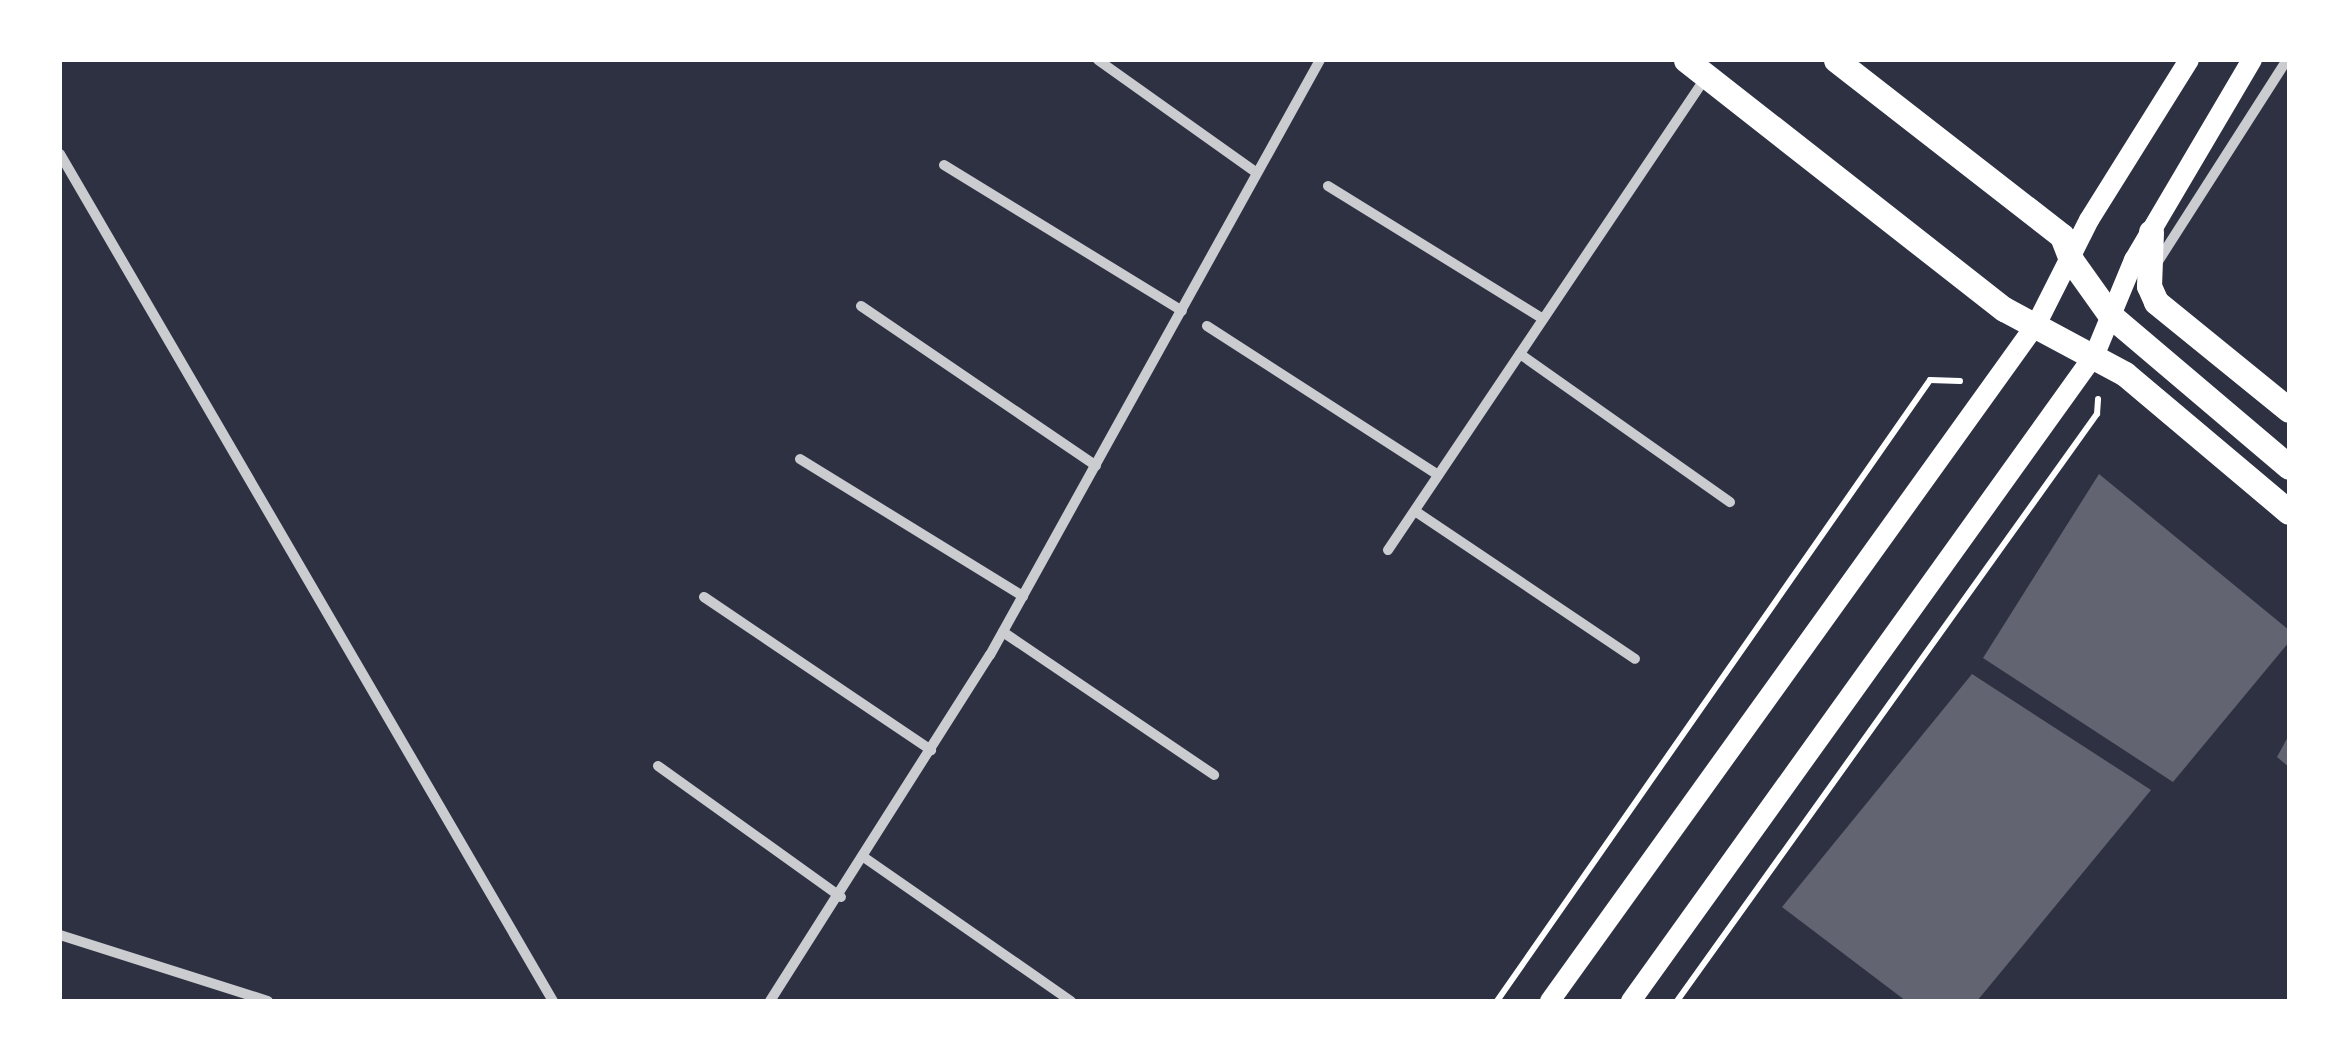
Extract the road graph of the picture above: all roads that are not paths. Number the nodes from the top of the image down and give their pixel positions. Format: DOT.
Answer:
graph roads {
  1 [pos="1098,60"];
  2 [pos="1320,60"];
  3 [pos="1836,60"];
  4 [pos="2189,60"];
  5 [pos="2252,60"];
  6 [pos="2287,60"];
  7 [pos="1696,68"];
  8 [pos="60,154"];
  9 [pos="944,165"];
  10 [pos="1254,170"];
  11 [pos="1328,186"];
  12 [pos="2151,232"];
  13 [pos="2071,260"];
  14 [pos="2149,275"];
  15 [pos="861,306"];
  16 [pos="1182,312"];
  17 [pos="2111,316"];
  18 [pos="1542,318"];
  19 [pos="2036,323"];
  20 [pos="1207,326"];
  21 [pos="1520,354"];
  22 [pos="2095,354"];
  23 [pos="2289,410"];
  24 [pos="800,460"];
  25 [pos="1096,466"];
  26 [pos="2289,467"];
  27 [pos="1438,475"];
  28 [pos="1730,502"];
  29 [pos="1414,510"];
  30 [pos="2289,512"];
  31 [pos="1388,550"];
  32 [pos="1023,596"];
  33 [pos="704,597"];
  34 [pos="1003,632"];
  35 [pos="1636,660"];
  36 [pos="931,750"];
  37 [pos="658,766"];
  38 [pos="1214,775"];
  39 [pos="865,858"];
  40 [pos="841,896"];
  41 [pos="60,936"];
  42 [pos="268,1001"];
  43 [pos="554,1001"];
  44 [pos="770,1001"];
  45 [pos="1071,1001"];
  46 [pos="1550,1001"];
  47 [pos="1631,1001"];
  1 -- 10 [label="street"];
  2 -- 10 [label="street"];
  3 -- 13 [label="main road"];
  4 -- 13 [label="main road"];
  5 -- 12 [label="main road"];
  6 -- 14 [label="street"];
  7 -- 18 [label="street"];
  7 -- 19 [label="main road"];
  8 -- 43 [label="street"];
  9 -- 16 [label="street"];
  10 -- 16 [label="street"];
  11 -- 18 [label="street"];
  12 -- 14 [label="main road"];
  12 -- 17 [label="main road"];
  13 -- 17 [label="main road"];
  13 -- 19 [label="main road"];
  14 -- 17 [label="street"];
  14 -- 23 [label="main road"];
  15 -- 25 [label="street"];
  16 -- 25 [label="street"];
  17 -- 22 [label="main road"];
  17 -- 26 [label="main road"];
  18 -- 21 [label="street"];
  19 -- 22 [label="main road"];
  19 -- 46 [label="main road"];
  20 -- 27 [label="street"];
  21 -- 27 [label="street"];
  21 -- 28 [label="street"];
  22 -- 30 [label="main road"];
  22 -- 47 [label="main road"];
  24 -- 32 [label="street"];
  25 -- 32 [label="street"];
  27 -- 29 [label="street"];
  29 -- 31 [label="street"];
  29 -- 35 [label="street"];
  32 -- 34 [label="street"];
  33 -- 36 [label="street"];
  34 -- 36 [label="street"];
  34 -- 38 [label="street"];
  36 -- 39 [label="street"];
  37 -- 40 [label="street"];
  39 -- 40 [label="street"];
  39 -- 45 [label="street"];
  40 -- 44 [label="street"];
  41 -- 42 [label="street"];
}
